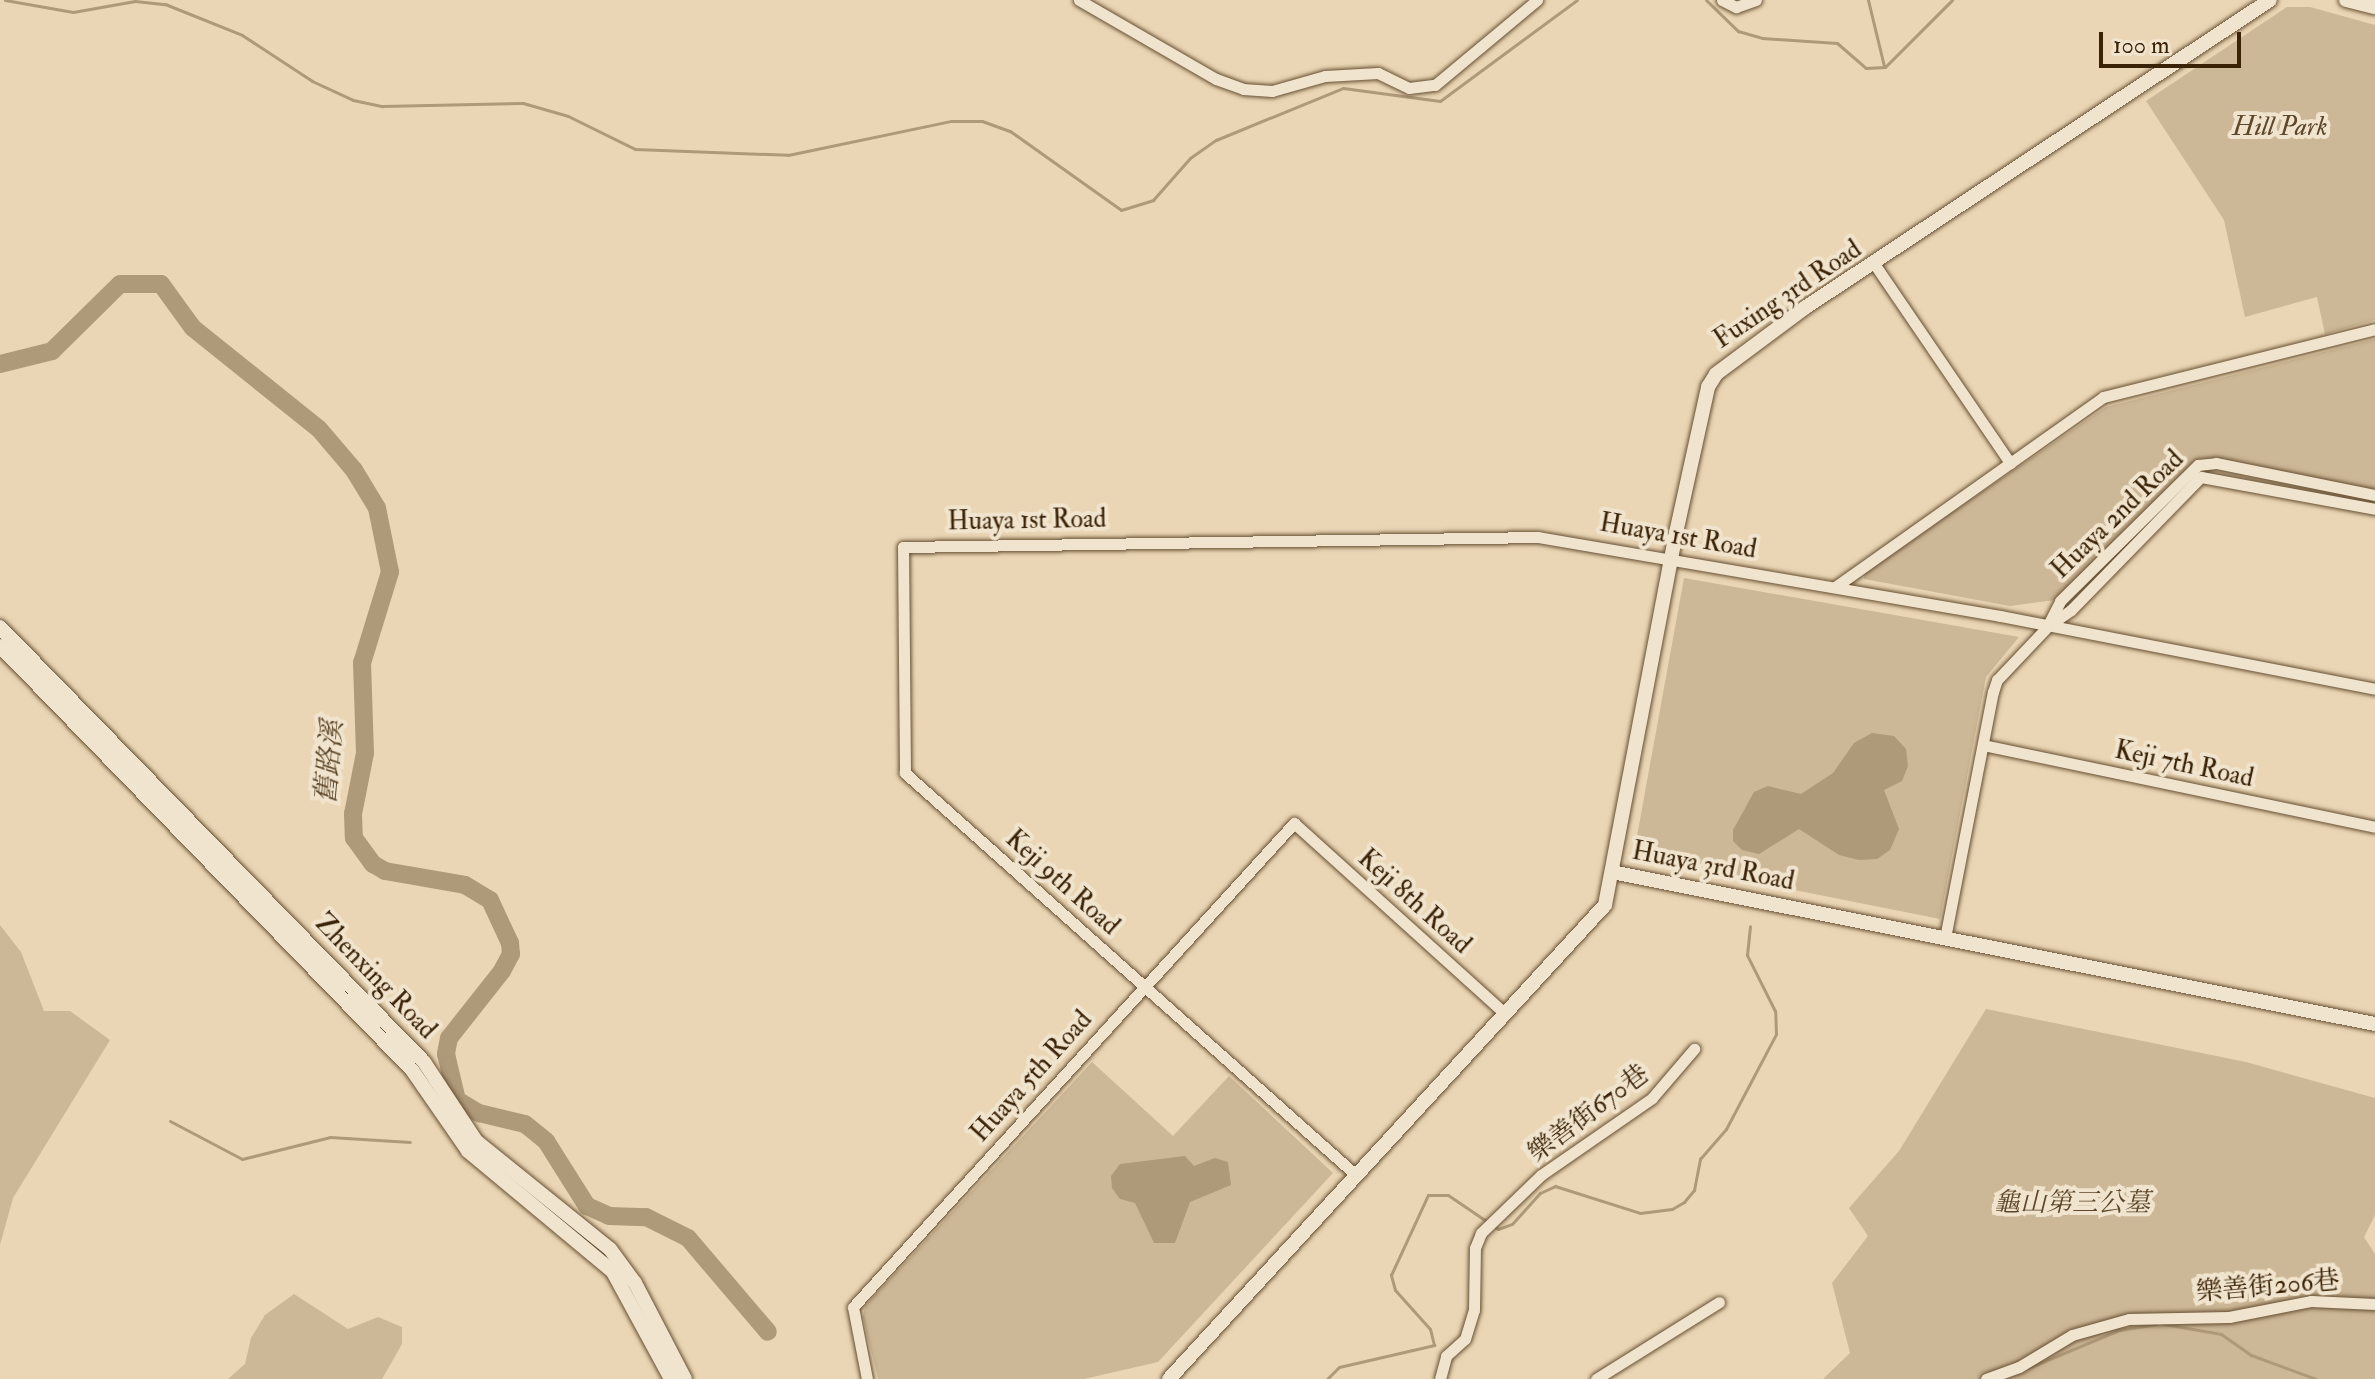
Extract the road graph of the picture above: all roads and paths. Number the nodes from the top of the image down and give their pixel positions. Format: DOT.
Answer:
graph roads {
  1 [pos="1079,0"];
  2 [pos="1537,0"];
  3 [pos="1722,0"];
  4 [pos="1756,0"];
  5 [pos="2270,0"];
  6 [pos="2346,0"];
  7 [pos="2375,7"];
  8 [pos="1875,265"];
  9 [pos="2375,329"];
  10 [pos="2010,463"];
  11 [pos="2375,495"];
  12 [pos="2375,509"];
  13 [pos="903,547"];
  14 [pos="1671,558"];
  15 [pos="1835,587"];
  16 [pos="2048,626"];
  17 [pos="0,627"];
  18 [pos="0,646"];
  19 [pos="2375,689"];
  20 [pos="1983,745"];
  21 [pos="1294,823"];
  22 [pos="2375,827"];
  23 [pos="194,835"];
  24 [pos="1612,872"];
  25 [pos="1945,938"];
  26 [pos="1144,986"];
  27 [pos="1504,1013"];
  28 [pos="2375,1024"];
  29 [pos="1694,1049"];
  30 [pos="1357,1176"];
  31 [pos="1719,1302"];
  32 [pos="2375,1304"];
  33 [pos="671,1379"];
  34 [pos="685,1379"];
  35 [pos="867,1379"];
  36 [pos="1169,1379"];
  37 [pos="1440,1379"];
  38 [pos="1596,1379"];
  39 [pos="1986,1379"];
  1 -- 2 [label="street"];
  3 -- 4 [label="street"];
  5 -- 8 [label="street, Fuxing 3rd Road"];
  6 -- 7 [label="street"];
  8 -- 10 [label="street"];
  8 -- 14 [label="street, Fuxing 3rd Road"];
  9 -- 10 [label="street"];
  10 -- 15 [label="street"];
  11 -- 16 [label="street, Huaya 2nd Road"];
  12 -- 16 [label="street, Huaya 2nd Road"];
  13 -- 14 [label="street, Huaya 1st Road"];
  13 -- 26 [label="street, Keji 9th Road"];
  14 -- 15 [label="street, Huaya 1st Road"];
  14 -- 24 [label="street, Fuxing 3rd Road"];
  15 -- 16 [label="street, Huaya 1st Road"];
  16 -- 19 [label="street, Huaya 1st Road"];
  16 -- 20 [label="street, Huaya 2nd Road"];
  17 -- 23 [label="street, Zhenxing Road"];
  18 -- 23 [label="street, Zhenxing Road"];
  20 -- 22 [label="street, Keji 7th Road"];
  20 -- 25 [label="street, Huaya 2nd Road"];
  21 -- 26 [label="street, Huaya 5th Road"];
  21 -- 27 [label="street, Keji 8th Road"];
  23 -- 33 [label="street, Zhenxing Road"];
  23 -- 34 [label="street, Zhenxing Road"];
  24 -- 25 [label="street, Huaya 3rd Road"];
  24 -- 27 [label="street, Huaya 3rd Road"];
  25 -- 28 [label="street, Huaya 3rd Road"];
  26 -- 30 [label="street, Keji 9th Road"];
  26 -- 35 [label="street, Huaya 5th Road"];
  27 -- 30 [label="street, Huaya 3rd Road"];
  29 -- 37 [label="street, 樂善街670巷"];
  30 -- 36 [label="street, Huaya 3rd Road"];
  31 -- 38 [label="street"];
  32 -- 39 [label="street, 樂善街206巷"];
}
